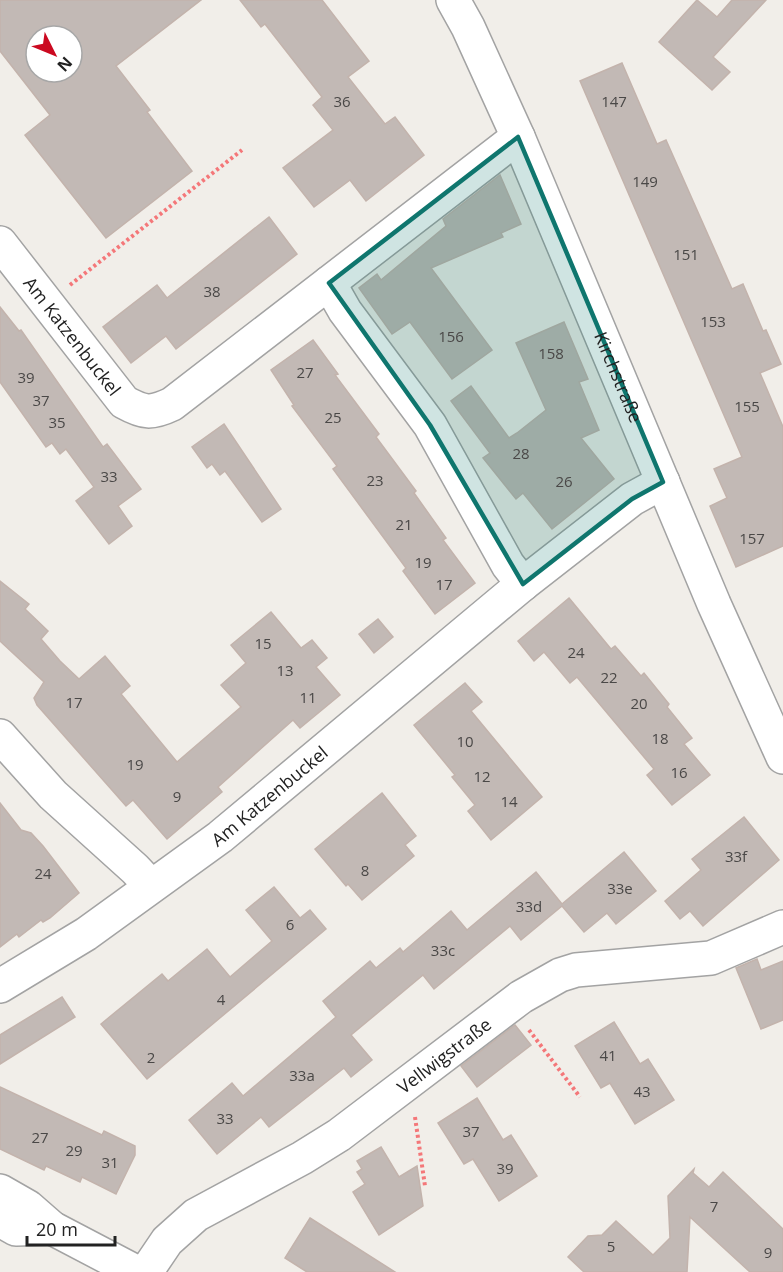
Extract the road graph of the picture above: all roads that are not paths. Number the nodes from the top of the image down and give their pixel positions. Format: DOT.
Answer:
graph roads {
  1 [pos="453,0"];
  2 [pos="518,137"];
  3 [pos="0,243"];
  4 [pos="329,283"];
  5 [pos="663,482"];
  6 [pos="523,584"];
  7 [pos="0,736"];
  8 [pos="783,757"];
  9 [pos="152,886"];
  10 [pos="783,927"];
  11 [pos="0,986"];
  12 [pos="0,1191"];
  13 [pos="0,1221"];
  14 [pos="52,1228"];
  15 [pos="136,1272"];
  16 [pos="146,1272"];
  1 -- 2 [label="street, Kirchstraße"];
  2 -- 4 [label="street, Am Katzenbuckel"];
  2 -- 5 [label="street, Kirchstraße"];
  3 -- 4 [label="street, Am Katzenbuckel"];
  4 -- 6 [label="street"];
  5 -- 6 [label="street, Am Katzenbuckel"];
  5 -- 8 [label="street, Kirchstraße"];
  6 -- 9 [label="street, Am Katzenbuckel"];
  7 -- 9 [label="street"];
  9 -- 11 [label="street, Am Katzenbuckel"];
  10 -- 16 [label="street, Vellwigstraße"];
  12 -- 14 [label="street"];
  13 -- 14 [label="street"];
  14 -- 15 [label="street"];
}
